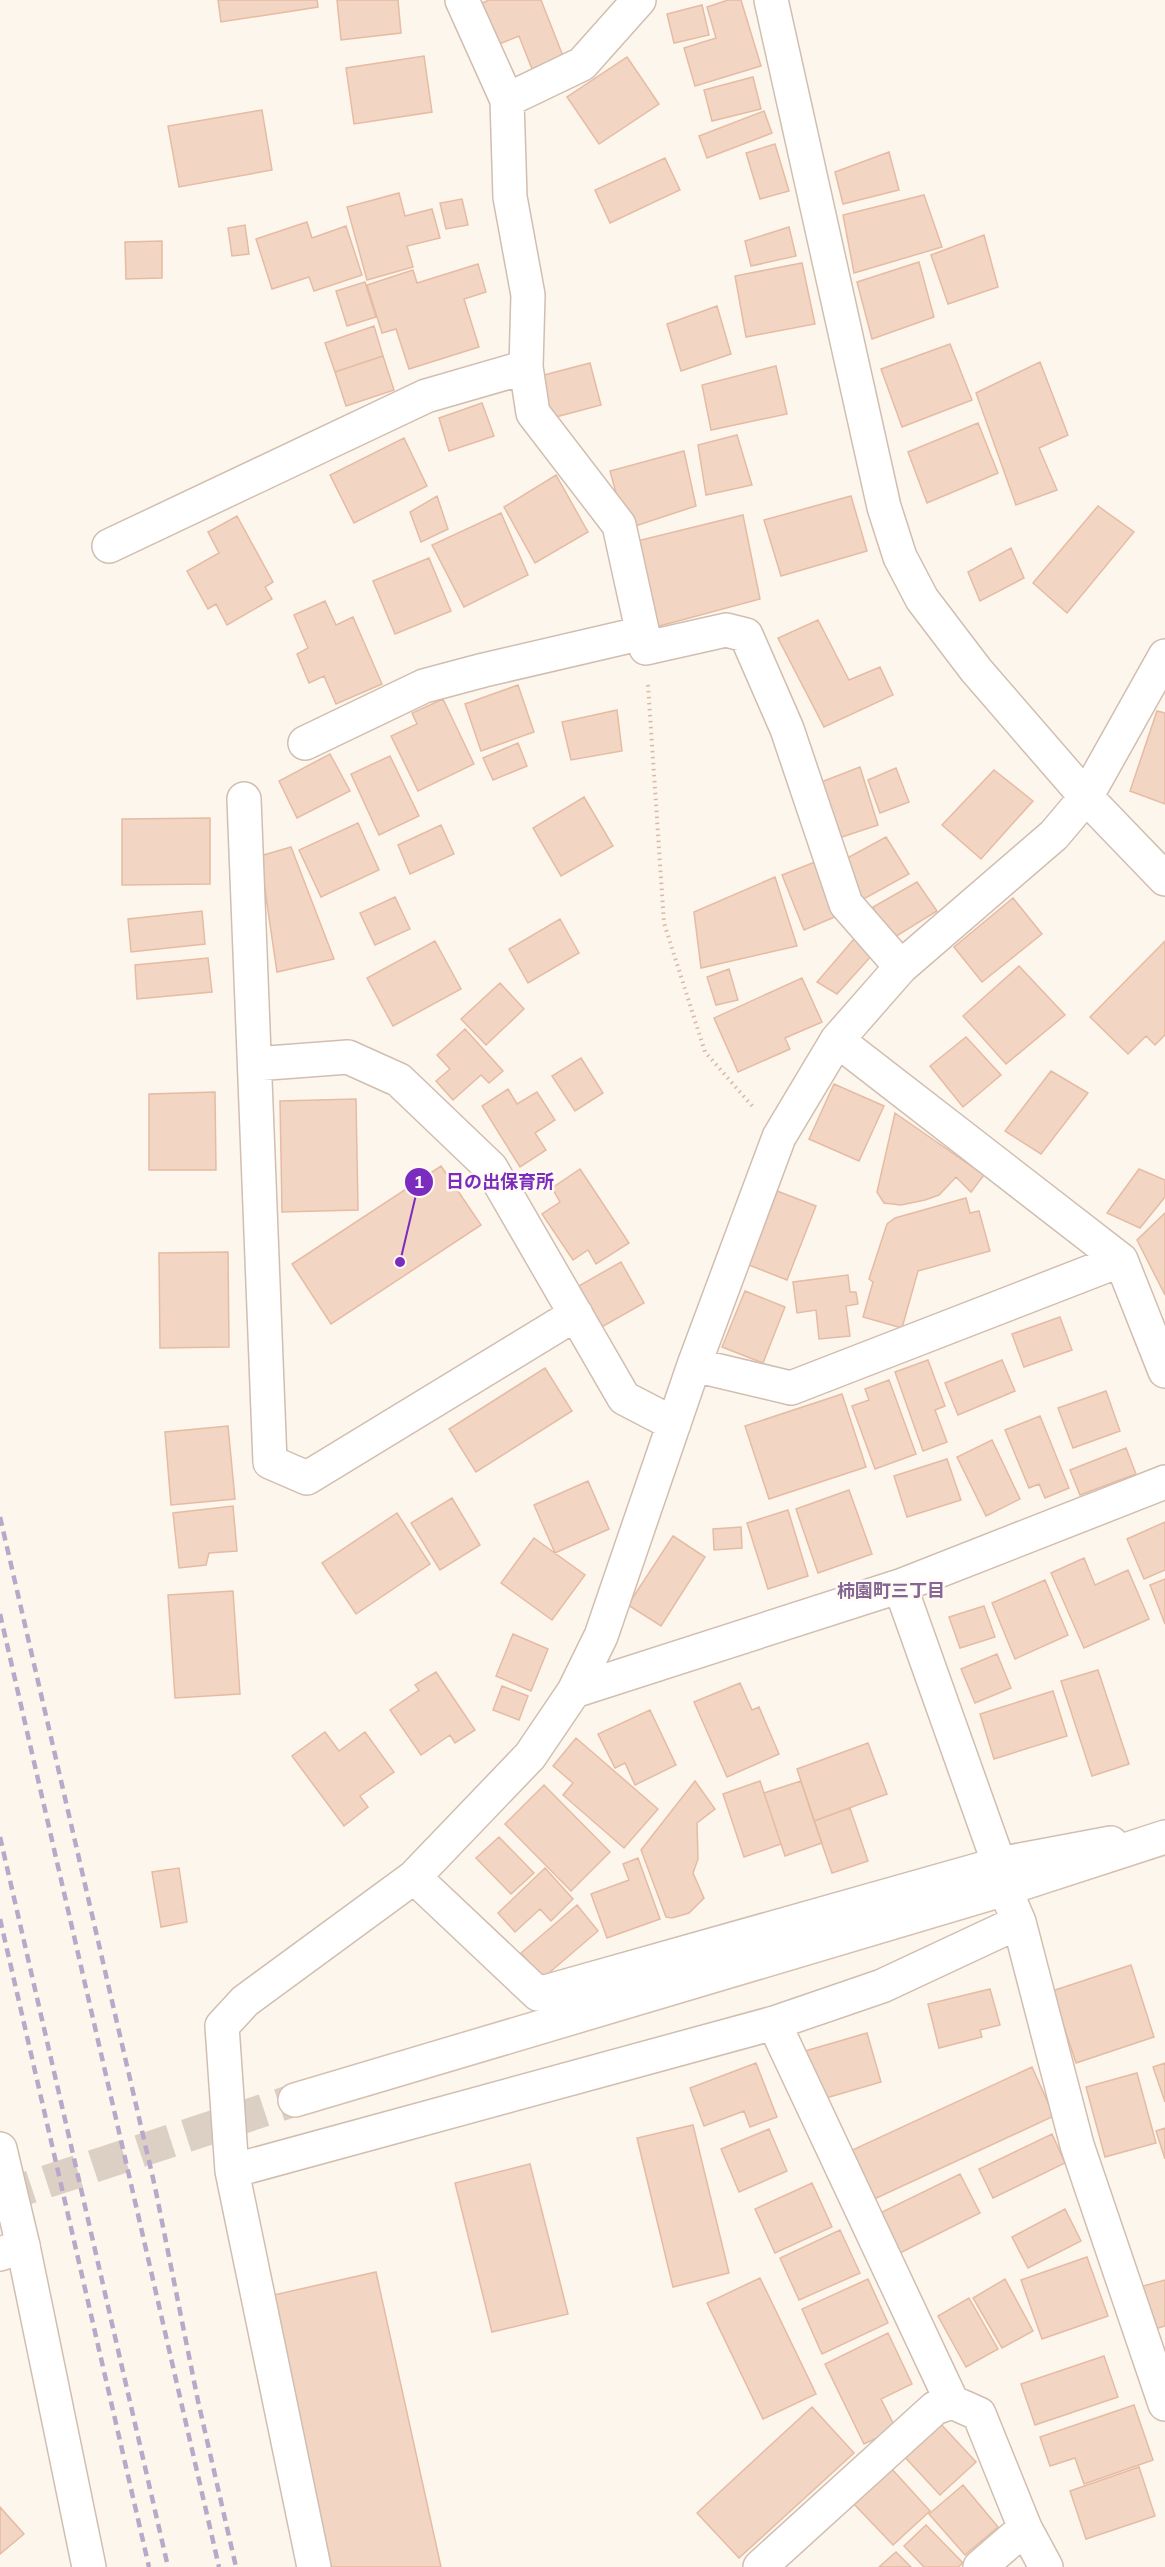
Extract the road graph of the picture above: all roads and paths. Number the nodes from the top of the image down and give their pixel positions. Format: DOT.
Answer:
graph roads {
  1 [pos="462,0"];
  2 [pos="639,0"];
  3 [pos="771,0"];
  4 [pos="507,100"];
  5 [pos="526,367"];
  6 [pos="109,546"];
  7 [pos="644,640"];
  8 [pos="1165,656"];
  9 [pos="305,742"];
  10 [pos="1086,797"];
  11 [pos="244,799"];
  12 [pos="1165,879"];
  13 [pos="901,967"];
  14 [pos="837,1040"];
  15 [pos="255,1064"];
  16 [pos="778,1137"];
  17 [pos="1121,1260"];
  18 [pos="576,1314"];
  19 [pos="694,1365"];
  20 [pos="1165,1371"];
  21 [pos="674,1424"];
  22 [pos="1165,1482"];
  23 [pos="900,1586"];
  24 [pos="574,1691"];
  25 [pos="1165,1835"];
  26 [pos="1002,1876"];
  27 [pos="414,1877"];
  28 [pos="1019,1922"];
  29 [pos="774,2023"];
  30 [pos="295,2100"];
  31 [pos="0,2149"];
  32 [pos="232,2171"];
  33 [pos="11,2250"];
  34 [pos="952,2402"];
  35 [pos="1165,2404"];
  36 [pos="1025,2528"];
  37 [pos="89,2567"];
  38 [pos="314,2567"];
  39 [pos="760,2567"];
  40 [pos="980,2567"];
  41 [pos="1046,2567"];
  1 -- 4 [label="street"];
  2 -- 4 [label="street"];
  3 -- 10 [label="street"];
  4 -- 5 [label="street"];
  5 -- 6 [label="street"];
  5 -- 7 [label="street"];
  7 -- 9 [label="street"];
  7 -- 13 [label="street"];
  7 -- 16 [label="path"];
  8 -- 10 [label="street"];
  10 -- 12 [label="street"];
  10 -- 13 [label="street"];
  11 -- 15 [label="street"];
  13 -- 14 [label="street"];
  14 -- 16 [label="street"];
  14 -- 17 [label="street"];
  15 -- 18 [label="street"];
  15 -- 18 [label="street"];
  16 -- 19 [label="street"];
  17 -- 19 [label="street"];
  17 -- 20 [label="street"];
  18 -- 21 [label="street"];
  19 -- 21 [label="street"];
  21 -- 24 [label="street"];
  22 -- 23 [label="street"];
  23 -- 24 [label="street"];
  23 -- 26 [label="street"];
  24 -- 27 [label="street"];
  25 -- 26 [label="street"];
  26 -- 27 [label="street"];
  26 -- 28 [label="street"];
  26 -- 30 [label="street"];
  27 -- 32 [label="street"];
  28 -- 29 [label="street"];
  28 -- 35 [label="street"];
  29 -- 32 [label="street"];
  29 -- 34 [label="street"];
  31 -- 33 [label="street"];
  32 -- 38 [label="street"];
  33 -- 37 [label="street"];
  34 -- 36 [label="street"];
  34 -- 39 [label="street"];
  36 -- 40 [label="street"];
  36 -- 41 [label="street"];
}
